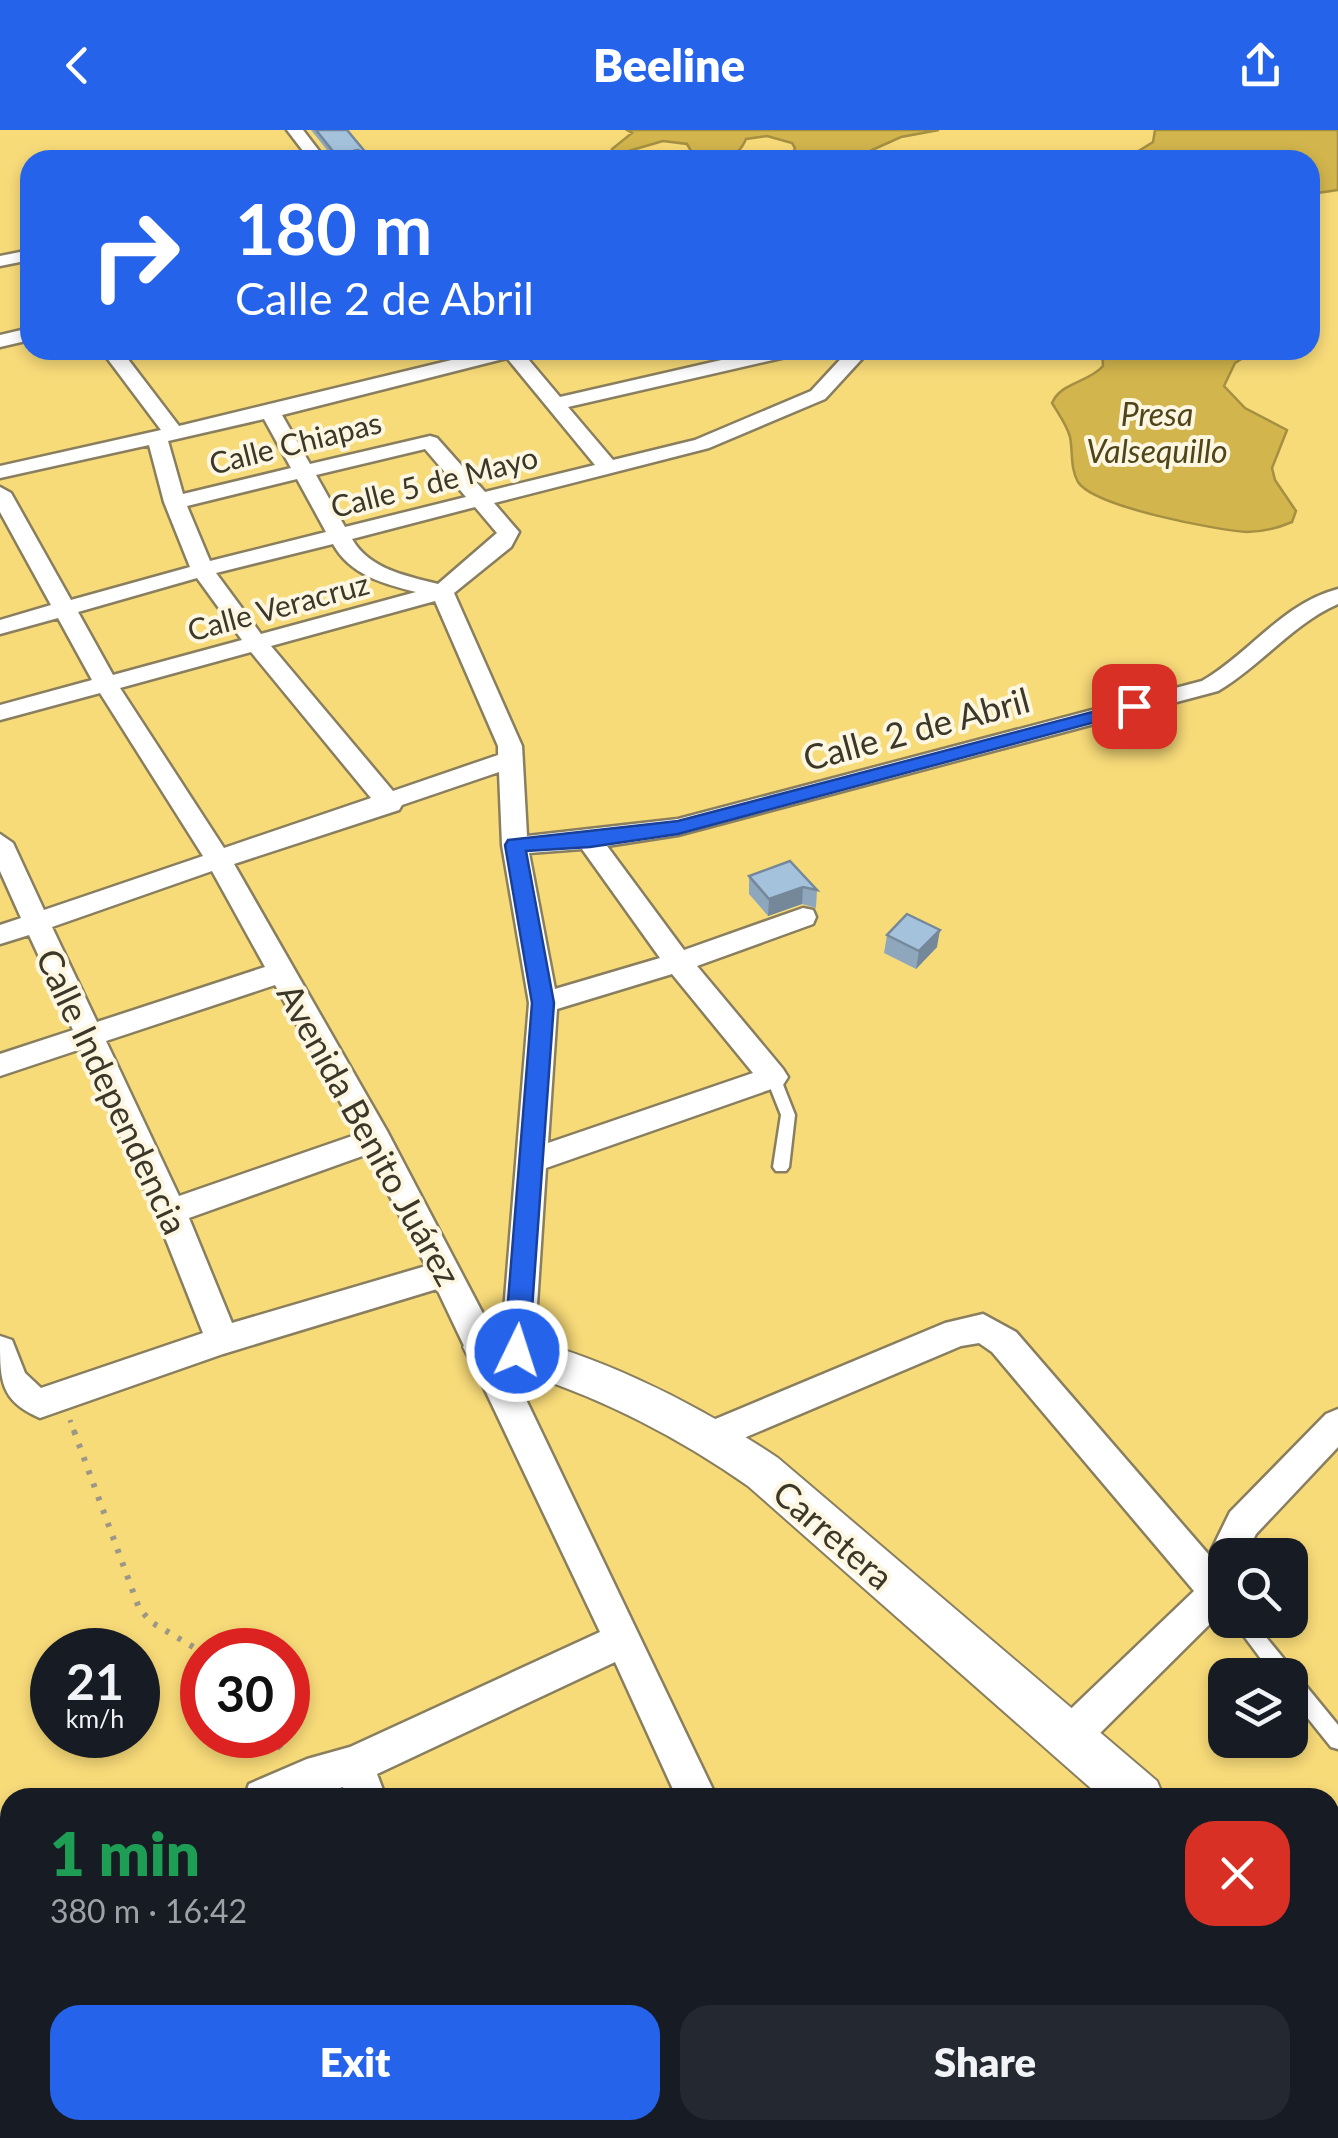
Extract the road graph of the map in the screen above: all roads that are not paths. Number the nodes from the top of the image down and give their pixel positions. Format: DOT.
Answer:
graph roads {
  1 [pos="295,130"];
  2 [pos="310,150"];
  3 [pos="117,360"];
  4 [pos="473,360"];
  5 [pos="520,360"];
  6 [pos="747,360"];
  7 [pos="852,360"];
  8 [pos="556,404"];
  9 [pos="270,412"];
  10 [pos="165,434"];
  11 [pos="609,468"];
  12 [pos="304,471"];
  13 [pos="0,472"];
  14 [pos="0,493"];
  15 [pos="480,498"];
  16 [pos="175,502"];
  17 [pos="338,536"];
  18 [pos="202,570"];
  19 [pos="442,592"];
  20 [pos="1338,596"];
  21 [pos="64,609"];
  22 [pos="0,627"];
  23 [pos="256,643"];
  24 [pos="106,684"];
  25 [pos="0,712"];
  26 [pos="508,760"];
  27 [pos="390,804"];
  28 [pos="590,840"];
  29 [pos="0,843"];
  30 [pos="515,845"];
  31 [pos="218,859"];
  32 [pos="803,917"];
  33 [pos="36,923"];
  34 [pos="0,935"];
  35 [pos="678,962"];
  36 [pos="282,972"];
  37 [pos="543,1003"];
  38 [pos="87,1036"];
  39 [pos="0,1065"];
  40 [pos="773,1077"];
  41 [pos="376,1139"];
  42 [pos="530,1161"];
  43 [pos="781,1167"];
  44 [pos="171,1212"];
  45 [pos="446,1273"];
  46 [pos="222,1340"];
  47 [pos="500,1349"];
  48 [pos="0,1350"];
  49 [pos="1338,1424"];
  50 [pos="713,1436"];
  51 [pos="1238,1538"];
  52 [pos="1208,1560"];
  53 [pos="1208,1601"];
  54 [pos="1255,1638"];
  55 [pos="625,1639"];
  56 [pos="1271,1658"];
  57 [pos="1308,1703"];
  58 [pos="1070,1737"];
  59 [pos="1338,1740"];
  60 [pos="360,1782"];
  61 [pos="286,1788"];
  62 [pos="693,1788"];
  63 [pos="1129,1788"];
  1 -- 2 [label="street"];
  3 -- 10 [label="street"];
  4 -- 9 [label="street"];
  5 -- 8 [label="street"];
  6 -- 8 [label="street"];
  7 -- 11 [label="street, Calle 5 de Mayo"];
  8 -- 11 [label="street"];
  9 -- 10 [label="street"];
  9 -- 12 [label="street"];
  10 -- 13 [label="street"];
  10 -- 16 [label="street"];
  11 -- 15 [label="street, Calle 5 de Mayo"];
  12 -- 15 [label="street, Calle Chiapas"];
  12 -- 16 [label="street, Calle Chiapas"];
  12 -- 17 [label="street"];
  14 -- 21 [label="street, Avenida Benito Juárez"];
  15 -- 17 [label="street, Calle 5 de Mayo"];
  15 -- 19 [label="street, Calle Veracruz"];
  16 -- 18 [label="street"];
  17 -- 18 [label="street, Calle 5 de Mayo"];
  17 -- 19 [label="street"];
  18 -- 21 [label="street, Calle 5 de Mayo"];
  18 -- 23 [label="street"];
  19 -- 23 [label="street, Calle Veracruz"];
  19 -- 26 [label="street"];
  20 -- 28 [label="street, Calle 2 de Abril"];
  21 -- 22 [label="street, Calle 5 de Mayo"];
  21 -- 24 [label="street, Avenida Benito Juárez"];
  23 -- 24 [label="street, Calle Veracruz"];
  23 -- 27 [label="street"];
  24 -- 25 [label="street, Calle Veracruz"];
  24 -- 31 [label="street, Avenida Benito Juárez"];
  26 -- 27 [label="street"];
  26 -- 30 [label="street"];
  27 -- 31 [label="street"];
  28 -- 30 [label="street, Calle 2 de Abril"];
  28 -- 35 [label="street"];
  29 -- 33 [label="street, Calle Independencia"];
  30 -- 37 [label="street"];
  31 -- 33 [label="street"];
  31 -- 36 [label="street, Avenida Benito Juárez"];
  32 -- 35 [label="street"];
  33 -- 34 [label="street"];
  33 -- 38 [label="street, Calle Independencia"];
  35 -- 37 [label="street"];
  35 -- 40 [label="street"];
  36 -- 38 [label="street"];
  36 -- 41 [label="street, Avenida Benito Juárez"];
  37 -- 42 [label="street"];
  38 -- 39 [label="street"];
  38 -- 44 [label="street, Calle Independencia"];
  40 -- 42 [label="street"];
  40 -- 43 [label="lane"];
  41 -- 44 [label="street"];
  41 -- 45 [label="street, Avenida Benito Juárez"];
  42 -- 47 [label="street"];
  44 -- 46 [label="street, Calle Independencia"];
  45 -- 46 [label="street"];
  45 -- 47 [label="street, Avenida Benito Juárez"];
  46 -- 48 [label="street"];
  47 -- 50 [label="street, Carretera"];
  47 -- 55 [label="street, Avenida Benito Juárez"];
  49 -- 51 [label="street"];
  50 -- 52 [label="street"];
  50 -- 58 [label="street, Carretera"];
  53 -- 58 [label="street"];
  54 -- 56 [label="lane"];
  55 -- 60 [label="street"];
  55 -- 62 [label="street, Avenida Benito Juárez"];
  57 -- 59 [label="lane"];
  58 -- 63 [label="street, Carretera"];
  60 -- 61 [label="street"];
}
